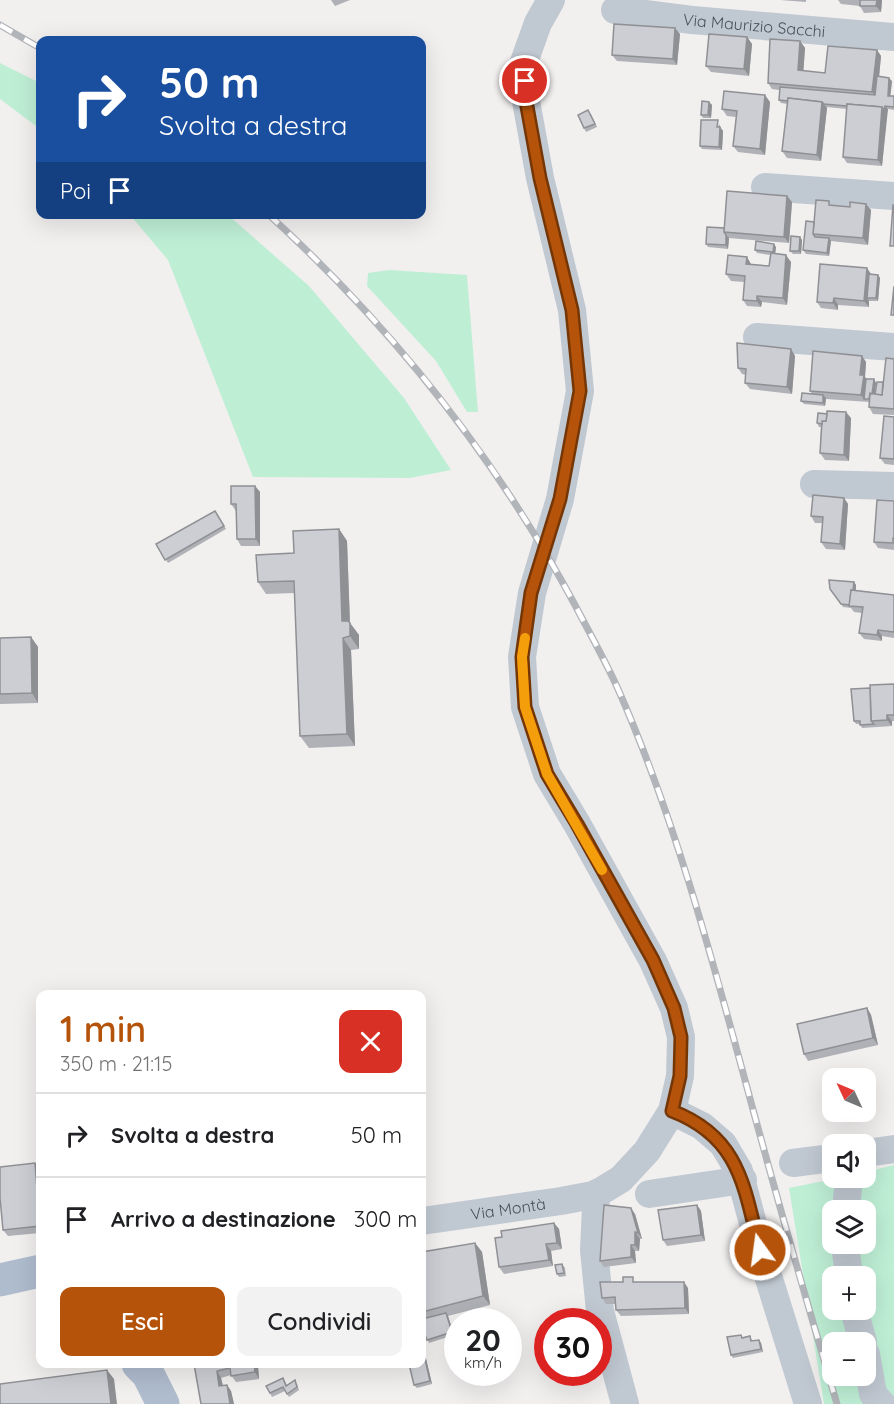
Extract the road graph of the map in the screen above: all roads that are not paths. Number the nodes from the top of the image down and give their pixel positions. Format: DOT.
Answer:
graph roads {
  1 [pos="551,0"];
  2 [pos="615,10"];
  3 [pos="894,37"];
  4 [pos="765,187"];
  5 [pos="894,196"];
  6 [pos="757,337"];
  7 [pos="894,347"];
  8 [pos="814,484"];
  9 [pos="894,486"];
  10 [pos="672,1111"];
  11 [pos="894,1149"];
  12 [pos="876,1152"];
  13 [pos="822,1159"];
  14 [pos="793,1163"];
  15 [pos="742,1180"];
  16 [pos="593,1194"];
  17 [pos="649,1194"];
  18 [pos="426,1220"];
  19 [pos="145,1368"];
  20 [pos="872,1386"];
  21 [pos="163,1404"];
  22 [pos="625,1404"];
  23 [pos="808,1404"];
  24 [pos="882,1404"];
  1 -- 10 [label="street, Via Montà"];
  2 -- 3 [label="street, Via Maurizio Sacchi"];
  4 -- 5 [label="street"];
  6 -- 7 [label="street"];
  8 -- 9 [label="street"];
  10 -- 15 [label="street"];
  10 -- 16 [label="street, Via Montà"];
  11 -- 12 [label="street"];
  13 -- 14 [label="street"];
  15 -- 17 [label="street"];
  15 -- 23 [label="street"];
  16 -- 18 [label="street, Via Montà"];
  16 -- 22 [label="street"];
  19 -- 21 [label="main road"];
  20 -- 24 [label="street"];
}
